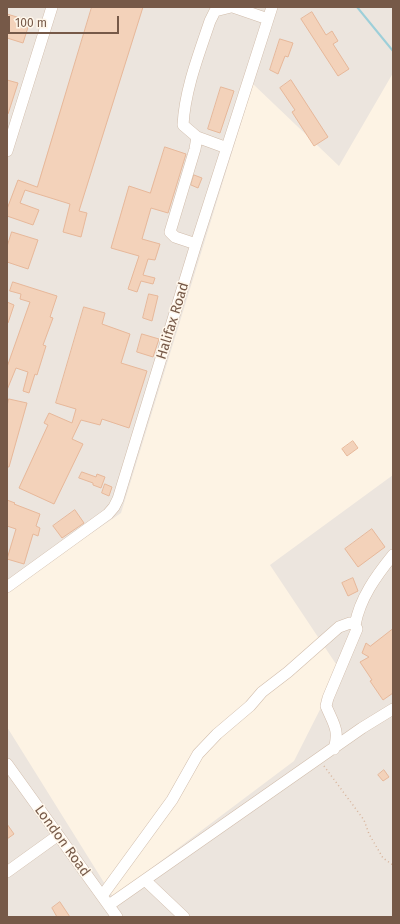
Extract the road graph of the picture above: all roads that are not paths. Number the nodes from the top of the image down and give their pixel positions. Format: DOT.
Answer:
graph roads {
  1 [pos="52,7"];
  2 [pos="232,7"];
  3 [pos="272,7"];
  4 [pos="268,19"];
  5 [pos="197,137"];
  6 [pos="227,148"];
  7 [pos="7,151"];
  8 [pos="196,244"];
  9 [pos="392,555"];
  10 [pos="7,587"];
  11 [pos="354,624"];
  12 [pos="393,709"];
  13 [pos="334,749"];
  14 [pos="7,764"];
  15 [pos="57,836"];
  16 [pos="7,872"];
  17 [pos="145,880"];
  18 [pos="106,900"];
  19 [pos="117,917"];
  20 [pos="184,917"];
  1 -- 7 [label="street"];
  2 -- 4 [label="street"];
  2 -- 5 [label="street"];
  3 -- 4 [label="street, Halifax Road"];
  4 -- 6 [label="street, Halifax Road"];
  5 -- 6 [label="street"];
  5 -- 8 [label="street"];
  6 -- 8 [label="street, Halifax Road"];
  8 -- 10 [label="street, Halifax Road"];
  9 -- 11 [label="street"];
  11 -- 13 [label="street"];
  11 -- 18 [label="street"];
  12 -- 13 [label="street"];
  13 -- 17 [label="street"];
  14 -- 15 [label="street, London Road"];
  15 -- 16 [label="street"];
  15 -- 18 [label="street, London Road"];
  17 -- 18 [label="street"];
  17 -- 20 [label="street"];
  18 -- 19 [label="street, London Road"];
}
